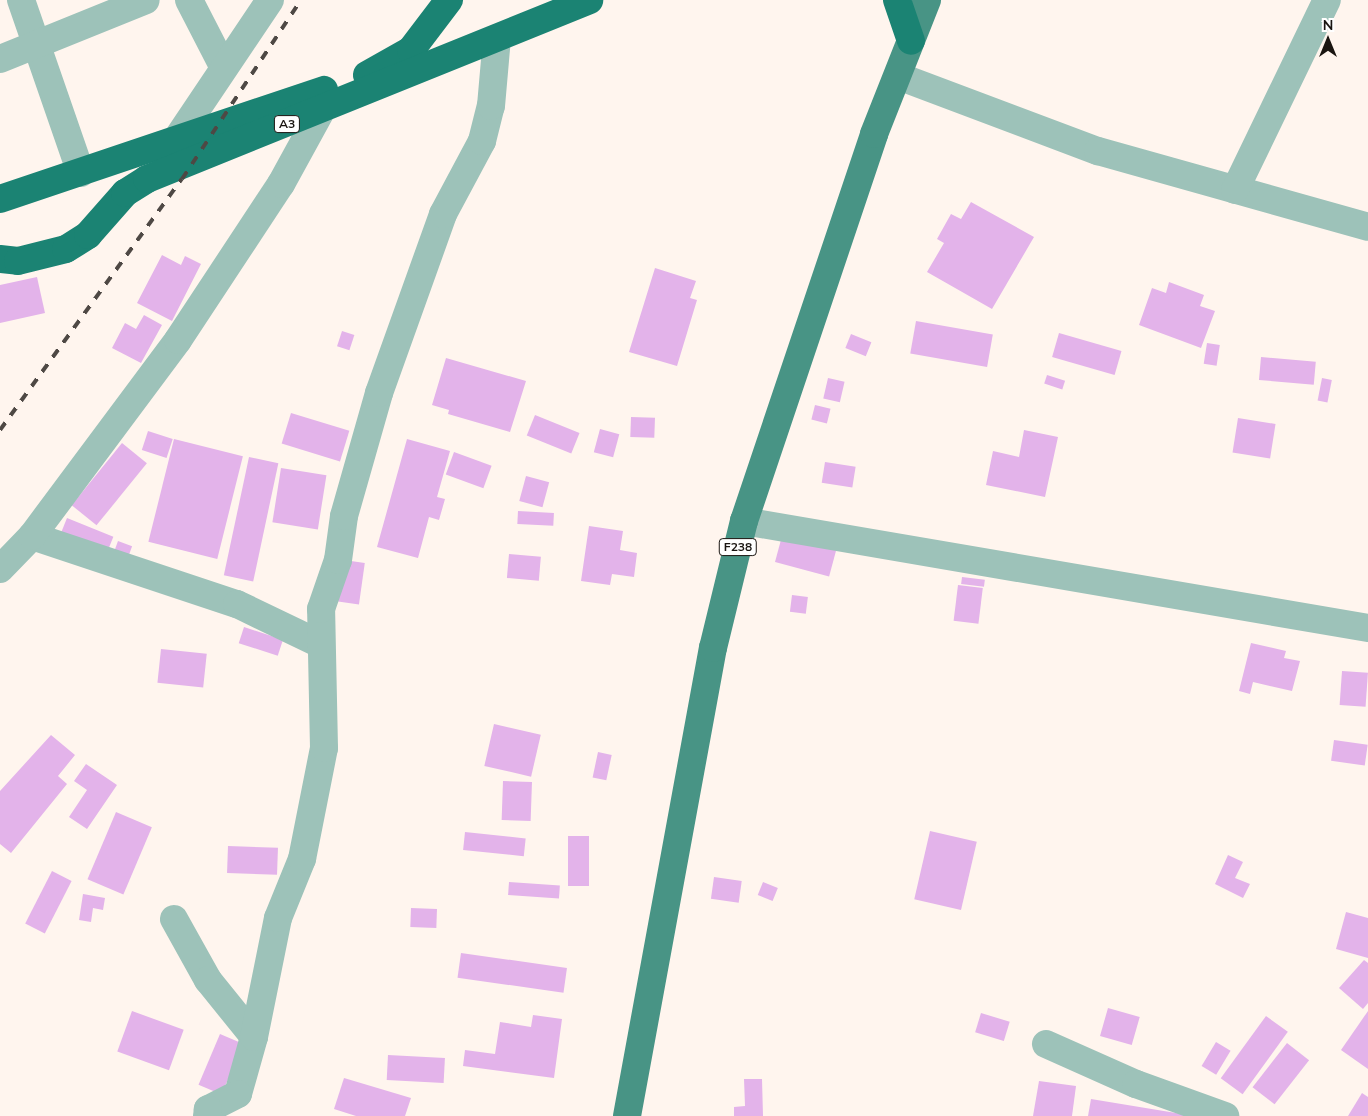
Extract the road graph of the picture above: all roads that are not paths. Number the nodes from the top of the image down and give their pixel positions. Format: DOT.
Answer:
graph roads {
  1 [pos="21,0"];
  2 [pos="146,0"];
  3 [pos="189,0"];
  4 [pos="270,0"];
  5 [pos="449,0"];
  6 [pos="589,0"];
  7 [pos="897,0"];
  8 [pos="927,0"];
  9 [pos="1327,0"];
  10 [pos="497,38"];
  11 [pos="911,41"];
  12 [pos="37,46"];
  13 [pos="0,59"];
  14 [pos="224,68"];
  15 [pos="898,76"];
  16 [pos="321,110"];
  17 [pos="174,143"];
  18 [pos="81,173"];
  19 [pos="1234,190"];
  20 [pos="0,198"];
  21 [pos="1368,227"];
  22 [pos="0,260"];
  23 [pos="744,521"];
  24 [pos="32,536"];
  25 [pos="0,569"];
  26 [pos="1368,628"];
  27 [pos="320,644"];
  28 [pos="174,919"];
  29 [pos="254,1037"];
  30 [pos="1046,1044"];
  31 [pos="215,1114"];
  32 [pos="627,1116"];
  33 [pos="1225,1116"];
  1 -- 12 [label="street"];
  2 -- 12 [label="street"];
  3 -- 14 [label="street"];
  4 -- 14 [label="street"];
  5 -- 17 [label="highway, A3"];
  6 -- 10 [label="highway, A3"];
  7 -- 11 [label="highway"];
  8 -- 11 [label="main road, F238"];
  9 -- 19 [label="street"];
  10 -- 16 [label="highway, A3"];
  10 -- 27 [label="street"];
  11 -- 15 [label="main road, F238"];
  12 -- 13 [label="street"];
  12 -- 18 [label="street"];
  14 -- 17 [label="street"];
  15 -- 19 [label="street"];
  15 -- 23 [label="main road, F238"];
  16 -- 22 [label="highway, A3"];
  16 -- 24 [label="street"];
  17 -- 18 [label="highway, A3"];
  18 -- 20 [label="highway, A3"];
  19 -- 21 [label="street"];
  23 -- 26 [label="street"];
  23 -- 32 [label="main road, F238"];
  24 -- 25 [label="street"];
  24 -- 27 [label="street"];
  27 -- 29 [label="street"];
  28 -- 29 [label="street"];
  29 -- 31 [label="street"];
  30 -- 33 [label="street"];
}
